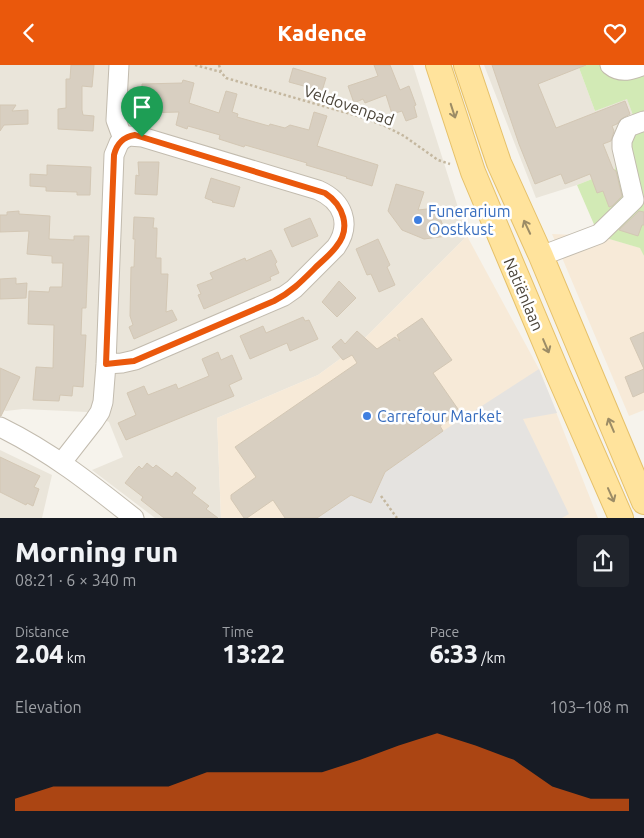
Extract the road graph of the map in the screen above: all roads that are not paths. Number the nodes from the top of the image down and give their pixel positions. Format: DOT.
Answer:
graph roads {
  1 [pos="119,65"];
  2 [pos="438,65"];
  3 [pos="466,65"];
  4 [pos="610,65"];
  5 [pos="644,65"];
  6 [pos="644,121"];
  7 [pos="123,139"];
  8 [pos="636,171"];
  9 [pos="639,202"];
  10 [pos="541,256"];
  11 [pos="106,364"];
  12 [pos="0,427"];
  13 [pos="62,462"];
  14 [pos="644,502"];
  15 [pos="134,518"];
  16 [pos="621,518"];
  1 -- 7 [label="street"];
  2 -- 16 [label="main road, Natiënlaan, one-way"];
  10 -- 3 [label="main road, Natiënlaan, one-way"];
  4 -- 5 [label="street"];
  6 -- 8 [label="street"];
  7 -- 11 [label="street"];
  7 -- 11 [label="street"];
  8 -- 9 [label="street"];
  9 -- 10 [label="street"];
  14 -- 10 [label="main road, Natiënlaan, one-way"];
  11 -- 13 [label="street"];
  12 -- 13 [label="street"];
  13 -- 15 [label="street"];
}
